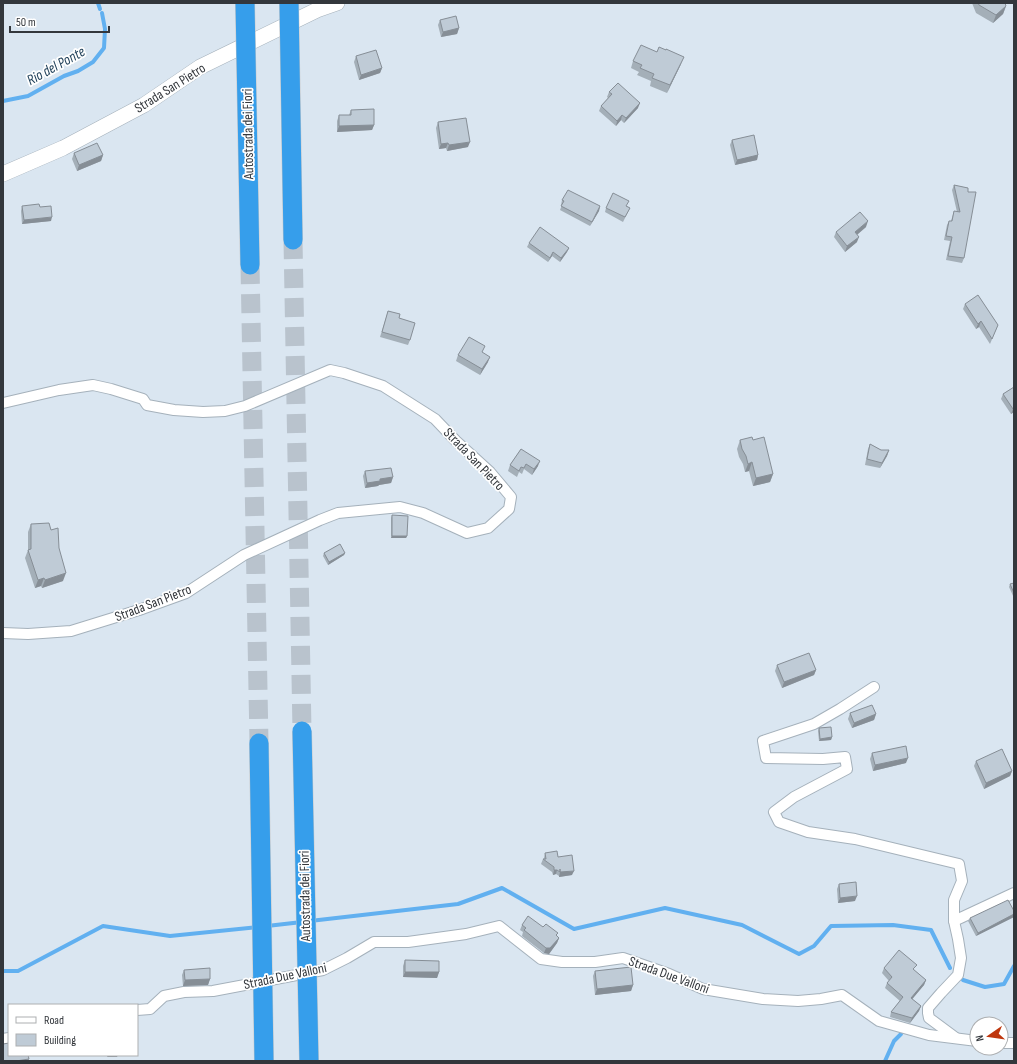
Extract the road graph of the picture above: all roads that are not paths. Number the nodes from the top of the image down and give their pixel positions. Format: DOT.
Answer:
graph roads {
  1 [pos="245,3"];
  2 [pos="289,3"];
  3 [pos="337,3"];
  4 [pos="3,174"];
  5 [pos="293,240"];
  6 [pos="250,265"];
  7 [pos="3,403"];
  8 [pos="3,633"];
  9 [pos="874,687"];
  10 [pos="302,731"];
  11 [pos="259,743"];
  12 [pos="1014,893"];
  13 [pos="954,921"];
  14 [pos="138,1010"];
  15 [pos="956,1038"];
  16 [pos="969,1040"];
  17 [pos="264,1061"];
  18 [pos="309,1061"];
  1 -- 6 [label="highway, Autostrada dei Fiori, bridge"];
  2 -- 5 [label="highway, bridge"];
  3 -- 4 [label="street, Strada San Pietro"];
  7 -- 8 [label="street, Strada San Pietro"];
  9 -- 13 [label="street"];
  10 -- 18 [label="highway, Autostrada dei Fiori, bridge"];
  11 -- 17 [label="highway, bridge"];
  12 -- 13 [label="street"];
  13 -- 15 [label="street"];
  14 -- 15 [label="street, Strada Due Valloni"];
  15 -- 16 [label="street, Strada Due Valloni"];
}
